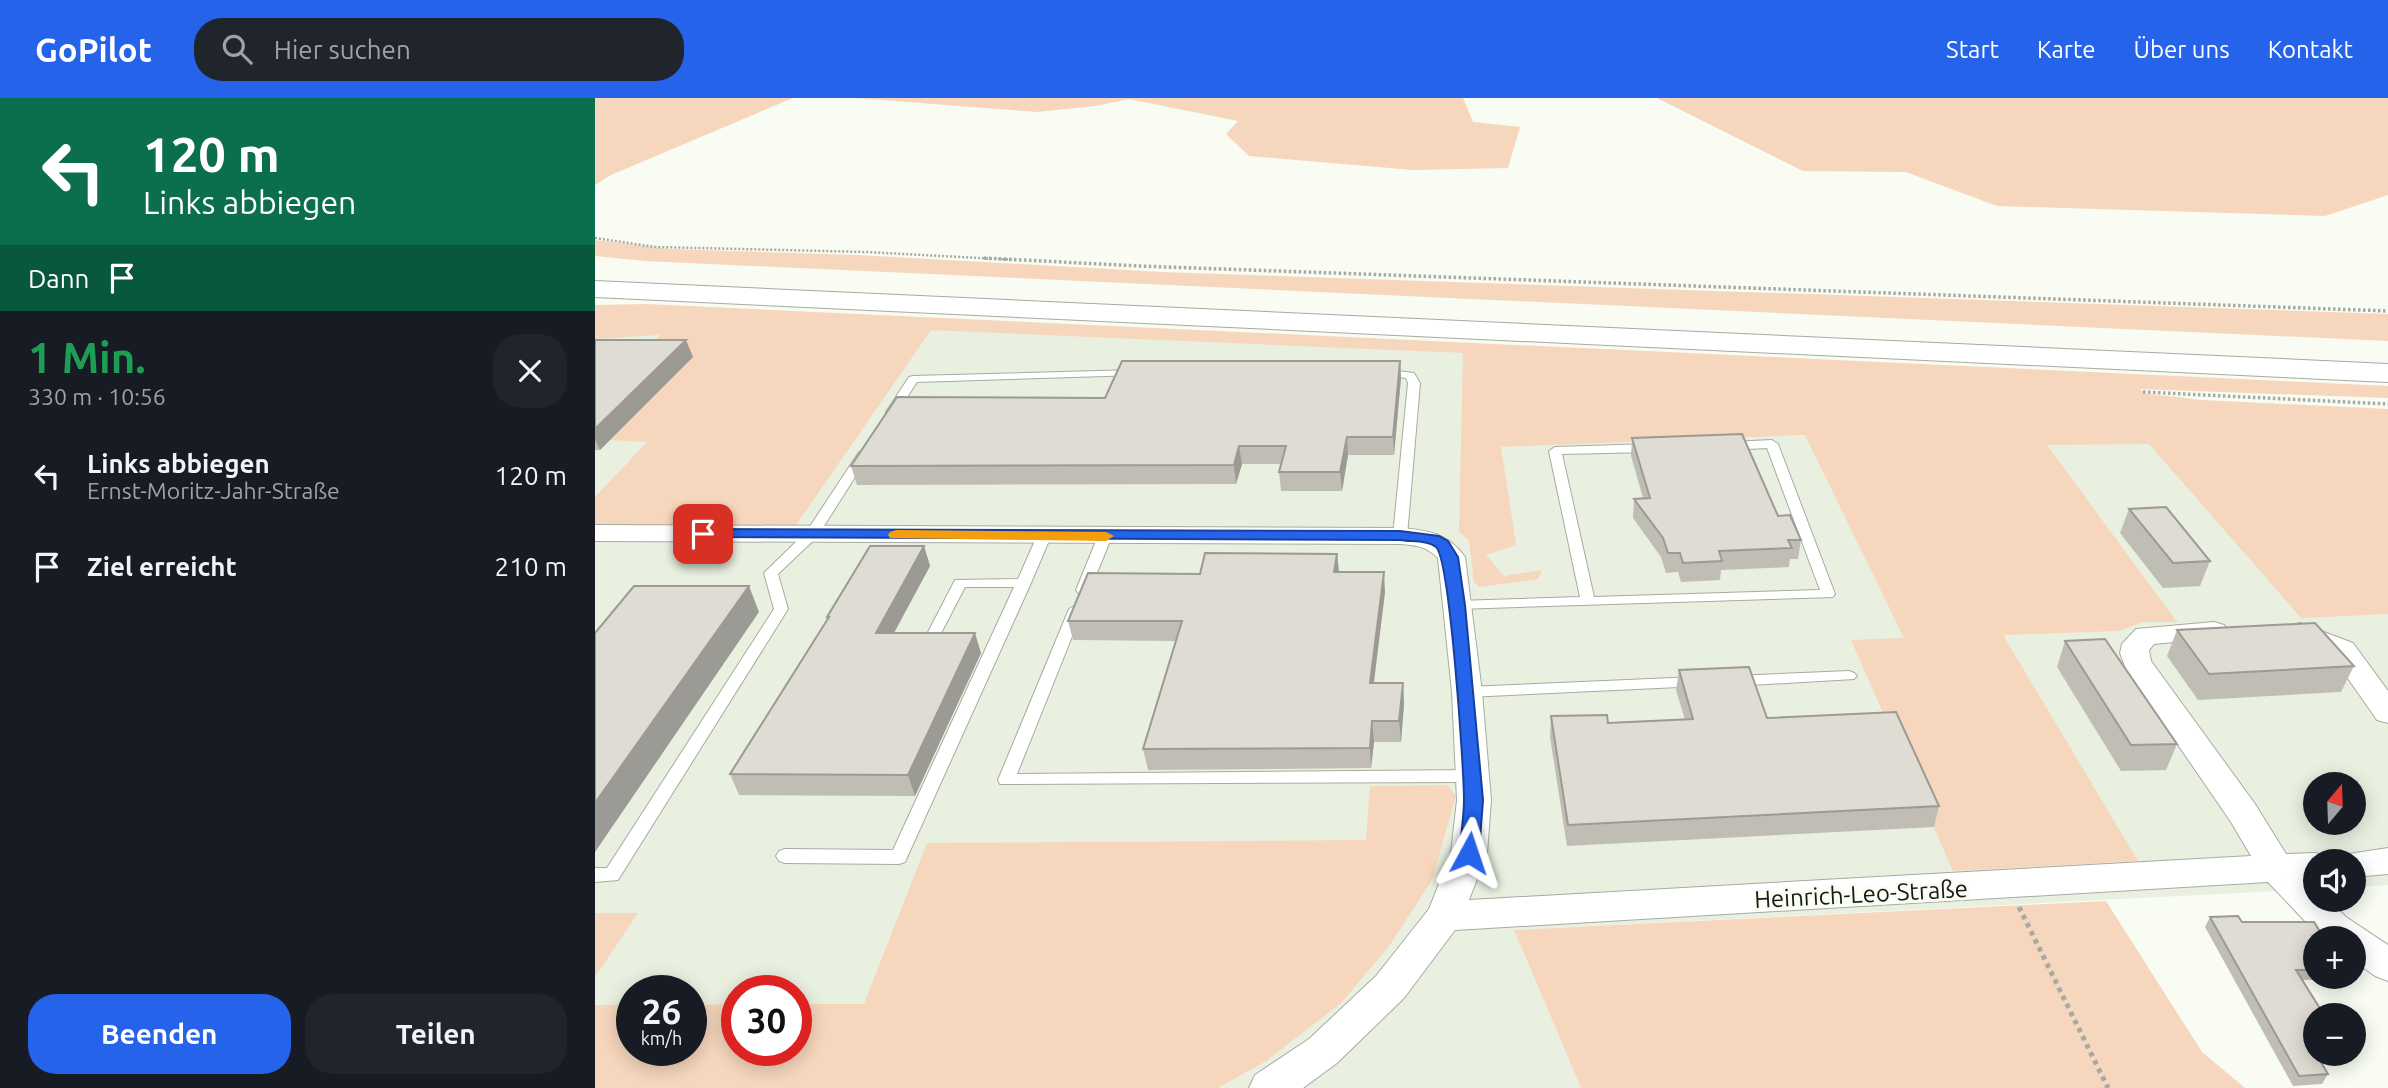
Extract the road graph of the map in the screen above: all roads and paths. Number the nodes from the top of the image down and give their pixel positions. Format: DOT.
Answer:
graph roads {
  1 [pos="595,238"];
  2 [pos="598,274"];
  3 [pos="658,292"];
  4 [pos="595,299"];
  5 [pos="2388,311"];
  6 [pos="2388,351"];
  7 [pos="1370,372"];
  8 [pos="1151,373"];
  9 [pos="2388,373"];
  10 [pos="2143,392"];
  11 [pos="2388,404"];
  12 [pos="884,423"];
  13 [pos="870,445"];
  14 [pos="1717,446"];
  15 [pos="1663,448"];
  16 [pos="595,533"];
  17 [pos="811,534"];
  18 [pos="1044,536"];
  19 [pos="1105,536"];
  20 [pos="1412,537"];
  21 [pos="1024,583"];
  22 [pos="1588,600"];
  23 [pos="1457,605"];
  24 [pos="2273,629"];
  25 [pos="2237,630"];
  26 [pos="933,638"];
  27 [pos="1849,676"];
  28 [pos="1467,692"];
  29 [pos="2388,713"];
  30 [pos="1471,776"];
  31 [pos="785,856"];
  32 [pos="2388,861"];
  33 [pos="2366,863"];
  34 [pos="2303,867"];
  35 [pos="2277,869"];
  36 [pos="595,875"];
  37 [pos="2008,886"];
  38 [pos="1445,916"];
  39 [pos="2333,926"];
  40 [pos="2366,949"];
  41 [pos="2388,965"];
  42 [pos="1270,1088"];
  43 [pos="2108,1088"];
  1 -- 5 [label="path"];
  2 -- 3 [label="highway"];
  2 -- 6 [label="highway"];
  3 -- 4 [label="highway"];
  3 -- 9 [label="highway"];
  7 -- 20 [label="lane"];
  8 -- 12 [label="lane"];
  10 -- 11 [label="path"];
  13 -- 17 [label="lane"];
  14 -- 22 [label="lane"];
  15 -- 22 [label="lane"];
  16 -- 17 [label="street"];
  17 -- 18 [label="street"];
  17 -- 36 [label="lane"];
  18 -- 19 [label="street"];
  18 -- 21 [label="lane"];
  19 -- 20 [label="street"];
  19 -- 30 [label="lane"];
  20 -- 23 [label="street"];
  21 -- 26 [label="lane"];
  21 -- 31 [label="lane"];
  22 -- 23 [label="lane"];
  23 -- 28 [label="street"];
  24 -- 29 [label="street"];
  25 -- 35 [label="street"];
  27 -- 28 [label="lane"];
  28 -- 30 [label="street"];
  30 -- 38 [label="street"];
  32 -- 33 [label="street"];
  34 -- 35 [label="street, Heinrich-Leo-Straße"];
  35 -- 37 [label="street, Heinrich-Leo-Straße"];
  35 -- 39 [label="street"];
  37 -- 38 [label="street, Heinrich-Leo-Straße"];
  37 -- 43 [label="path"];
  38 -- 42 [label="street"];
  40 -- 41 [label="street"];
}
